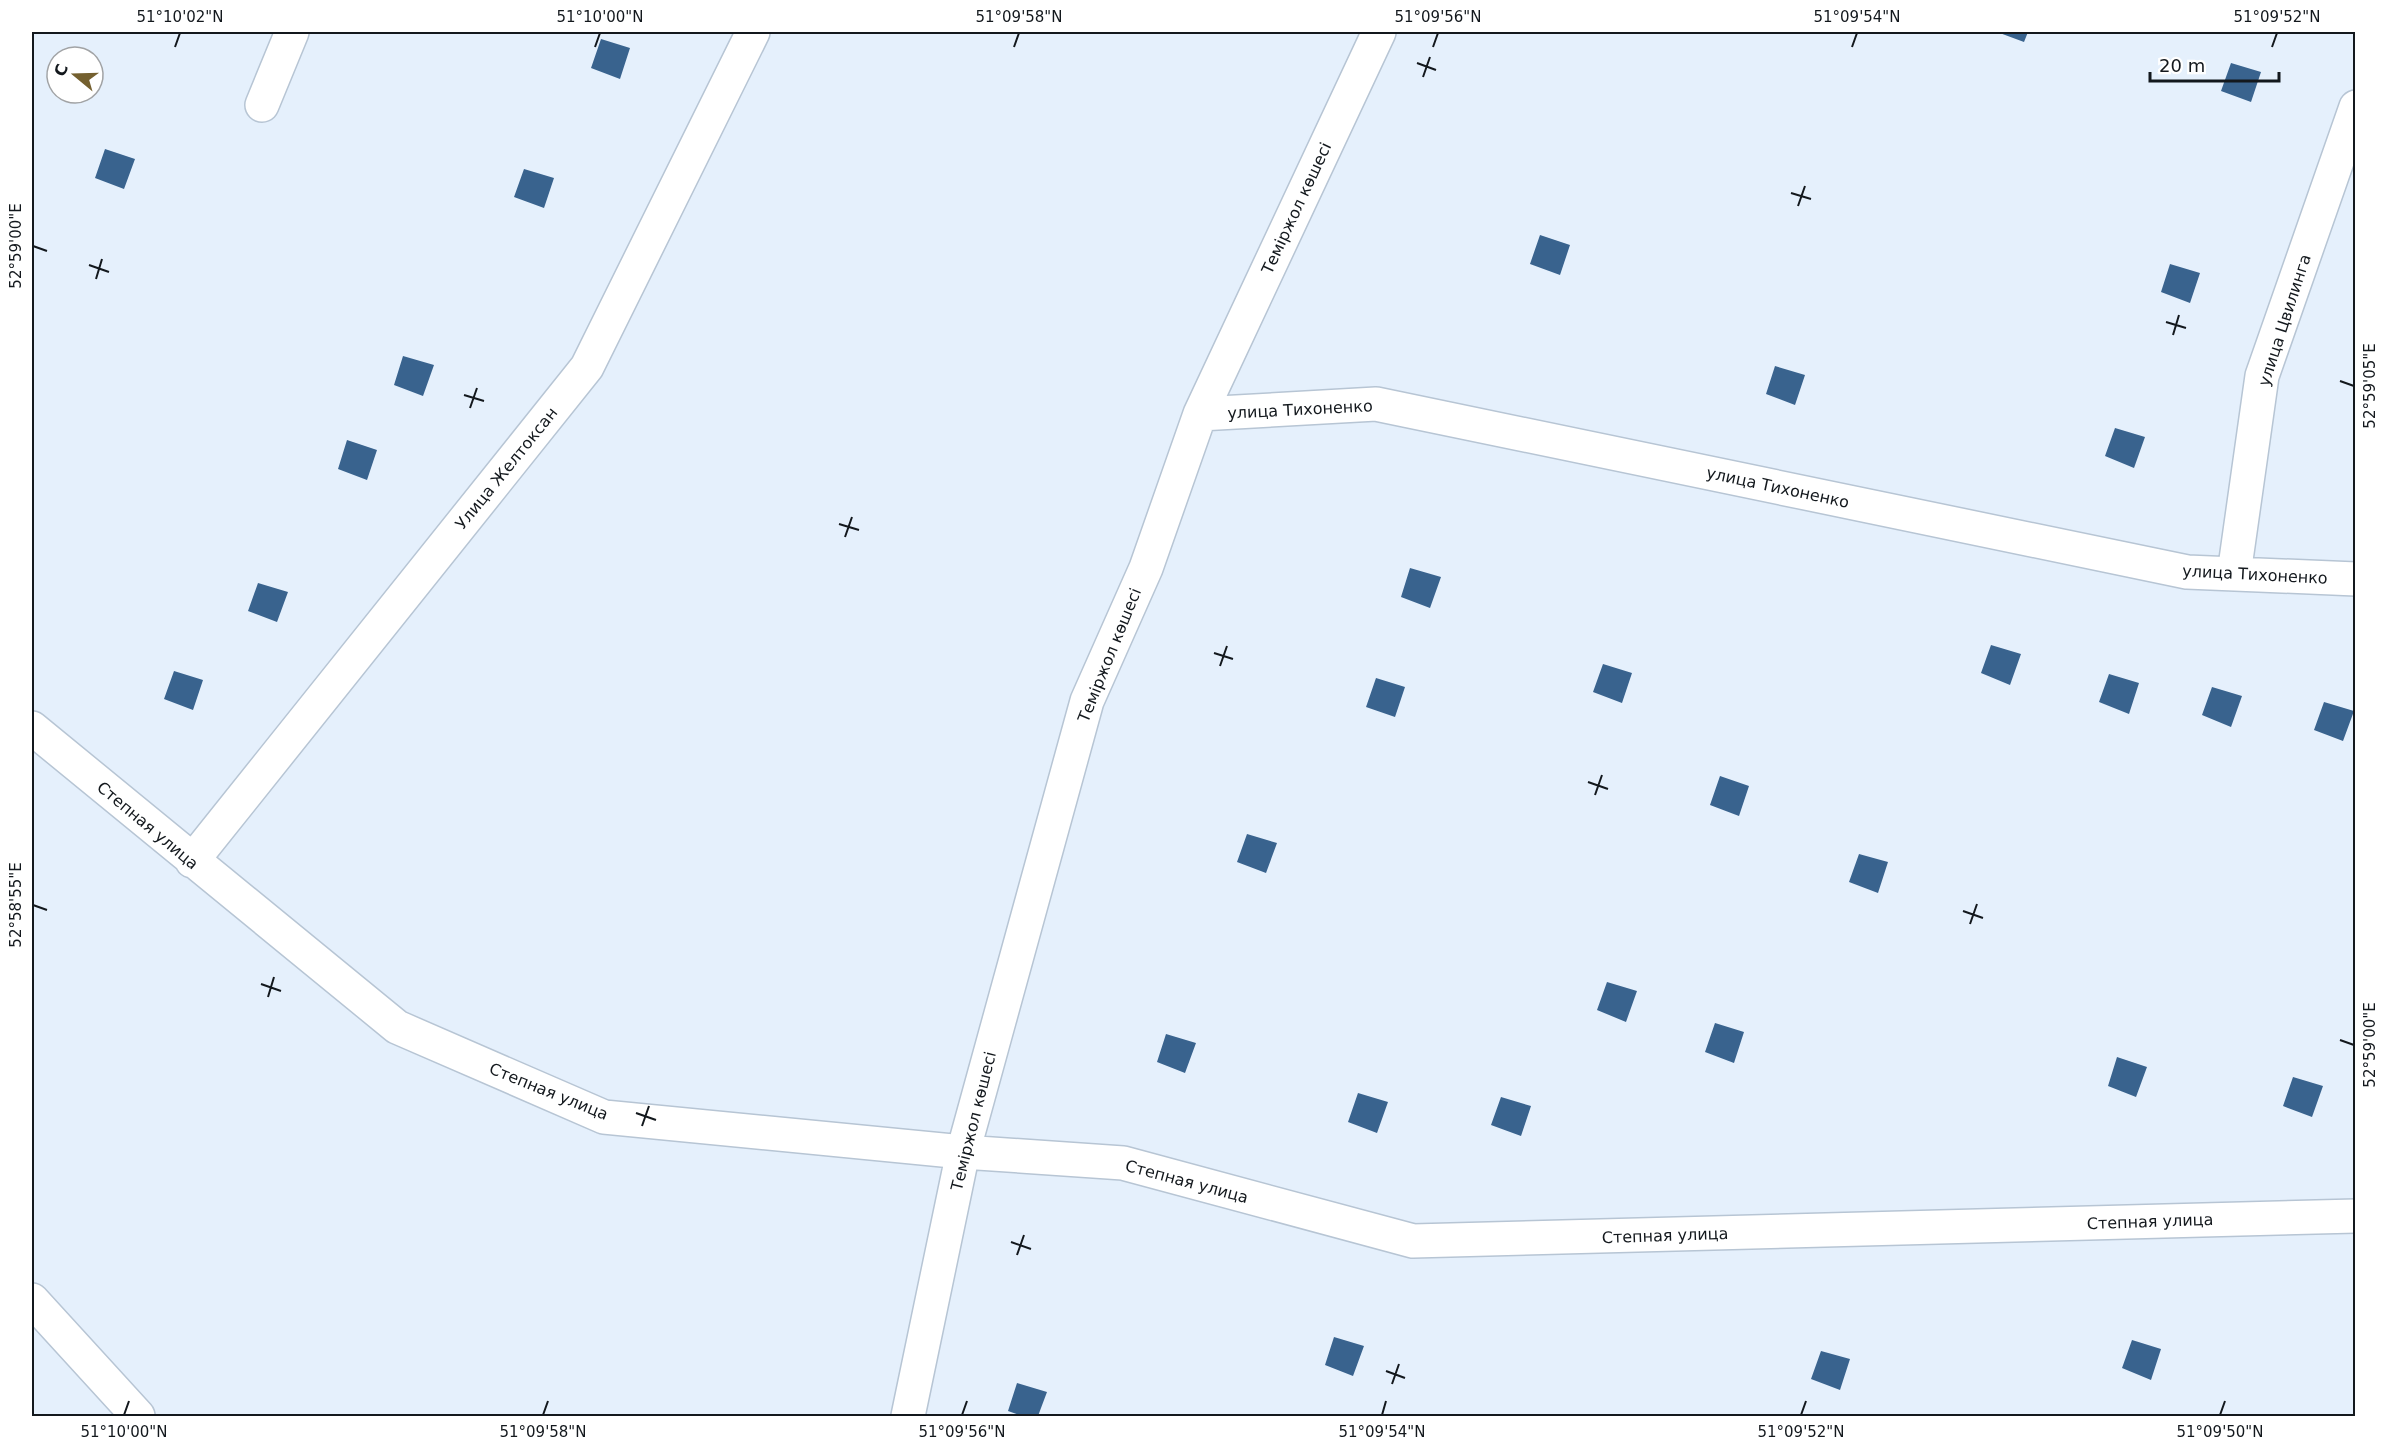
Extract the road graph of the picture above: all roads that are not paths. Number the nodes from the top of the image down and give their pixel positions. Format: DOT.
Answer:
graph roads {
  1 [pos="292,32"];
  2 [pos="753,32"];
  3 [pos="1379,32"];
  4 [pos="262,105"];
  5 [pos="2355,108"];
  6 [pos="1200,414"];
  7 [pos="2234,574"];
  8 [pos="2355,579"];
  9 [pos="32,728"];
  10 [pos="192,861"];
  11 [pos="963,1152"];
  12 [pos="2355,1216"];
  13 [pos="32,1300"];
  14 [pos="138,1416"];
  15 [pos="908,1416"];
  1 -- 4 [label="street"];
  2 -- 10 [label="street, Улица Желтоксан"];
  3 -- 6 [label="street, Теміржол көшесі"];
  5 -- 7 [label="street, улица Цвилинга"];
  6 -- 7 [label="street, улица Тихоненко"];
  6 -- 11 [label="street, Теміржол көшесі"];
  7 -- 8 [label="street, улица Тихоненко"];
  9 -- 10 [label="street, Степная улица"];
  10 -- 11 [label="street, Степная улица"];
  11 -- 12 [label="street, Степная улица"];
  11 -- 15 [label="street, Теміржол көшесі"];
  13 -- 14 [label="street"];
}
